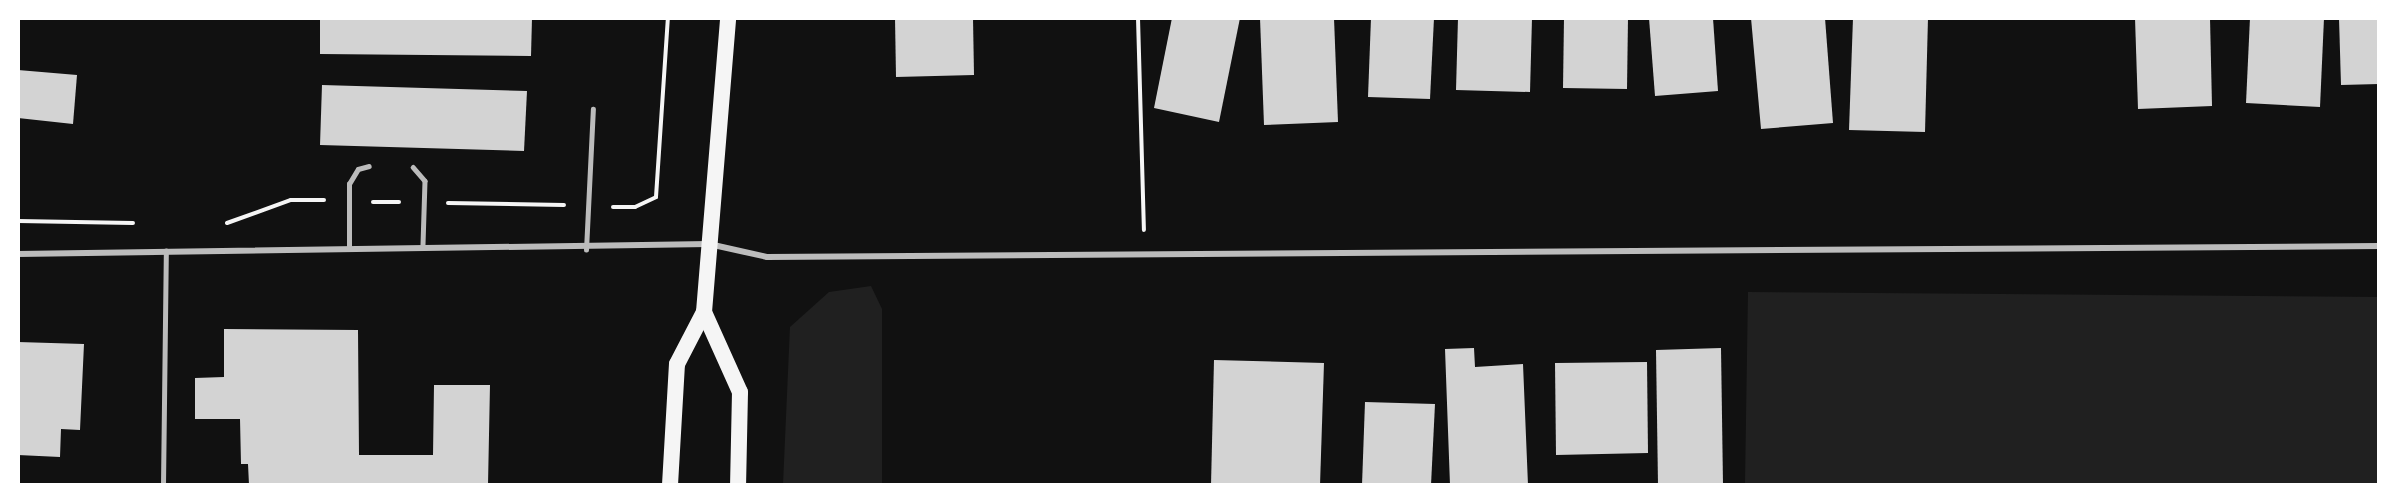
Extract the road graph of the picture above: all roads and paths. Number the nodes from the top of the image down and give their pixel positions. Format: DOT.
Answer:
graph roads {
  1 [pos="728,18"];
  2 [pos="1138,18"];
  3 [pos="593,109"];
  4 [pos="369,166"];
  5 [pos="413,167"];
  6 [pos="709,244"];
  7 [pos="423,246"];
  8 [pos="2379,246"];
  9 [pos="349,248"];
  10 [pos="586,250"];
  11 [pos="166,251"];
  12 [pos="18,254"];
  13 [pos="1144,254"];
  14 [pos="704,312"];
  15 [pos="163,485"];
  16 [pos="669,485"];
  17 [pos="738,485"];
  1 -- 6 [label="highway"];
  2 -- 13 [label="path"];
  3 -- 10 [label="lane"];
  4 -- 9 [label="lane"];
  5 -- 7 [label="lane"];
  6 -- 10 [label="street"];
  6 -- 13 [label="street"];
  6 -- 14 [label="highway"];
  7 -- 9 [label="street"];
  7 -- 10 [label="street"];
  8 -- 13 [label="street"];
  9 -- 11 [label="street"];
  11 -- 12 [label="street"];
  11 -- 15 [label="lane"];
  14 -- 16 [label="highway"];
  14 -- 17 [label="highway"];
}
